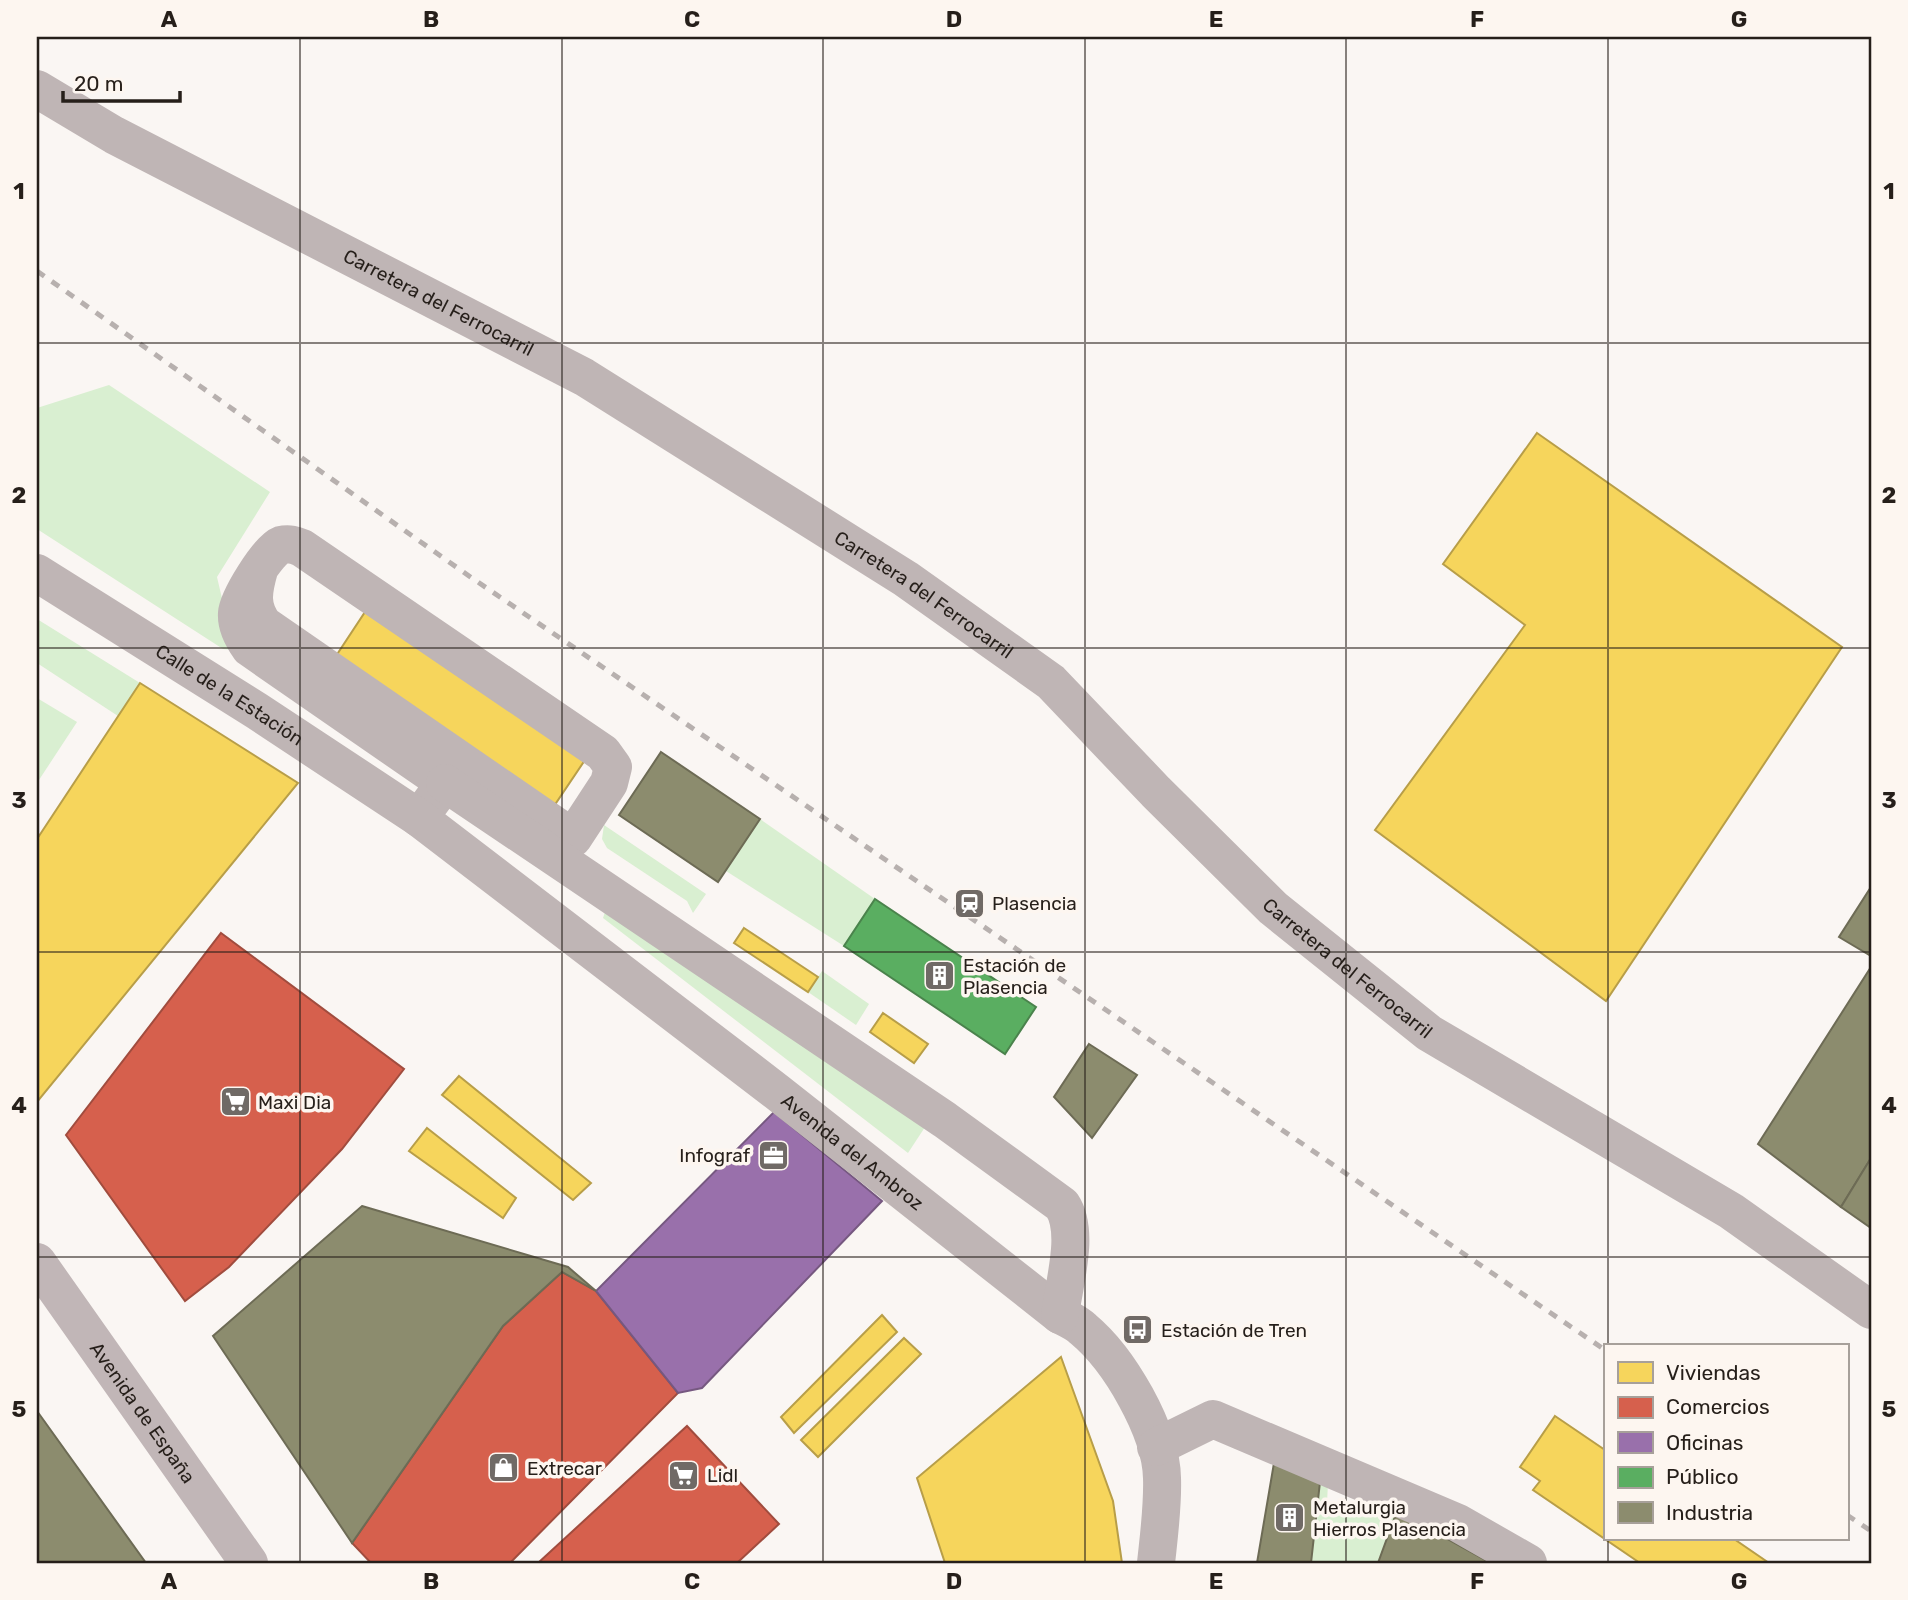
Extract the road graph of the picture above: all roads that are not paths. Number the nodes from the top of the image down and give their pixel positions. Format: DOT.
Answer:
graph roads {
  1 [pos="37,89"];
  2 [pos="259,570"];
  3 [pos="37,573"];
  4 [pos="445,783"];
  5 [pos="419,818"];
  6 [pos="573,838"];
  7 [pos="691,948"];
  8 [pos="37,1262"];
  9 [pos="1871,1310"];
  10 [pos="1060,1315"];
  11 [pos="1156,1447"];
  12 [pos="249,1563"];
  13 [pos="1156,1563"];
  14 [pos="1528,1563"];
  1 -- 9 [label="street, Carretera del Ferrocarril"];
  2 -- 4 [label="street"];
  2 -- 6 [label="street"];
  2 -- 6 [label="street"];
  3 -- 5 [label="street, Calle de la Estación"];
  4 -- 5 [label="street"];
  4 -- 7 [label="street"];
  5 -- 10 [label="street, Avenida del Ambroz"];
  6 -- 7 [label="street"];
  7 -- 10 [label="street"];
  8 -- 12 [label="main road, Avenida de España"];
  10 -- 11 [label="street, Avenida del Ambroz"];
  11 -- 13 [label="street, Avenida del Ambroz"];
  11 -- 14 [label="street"];
}
